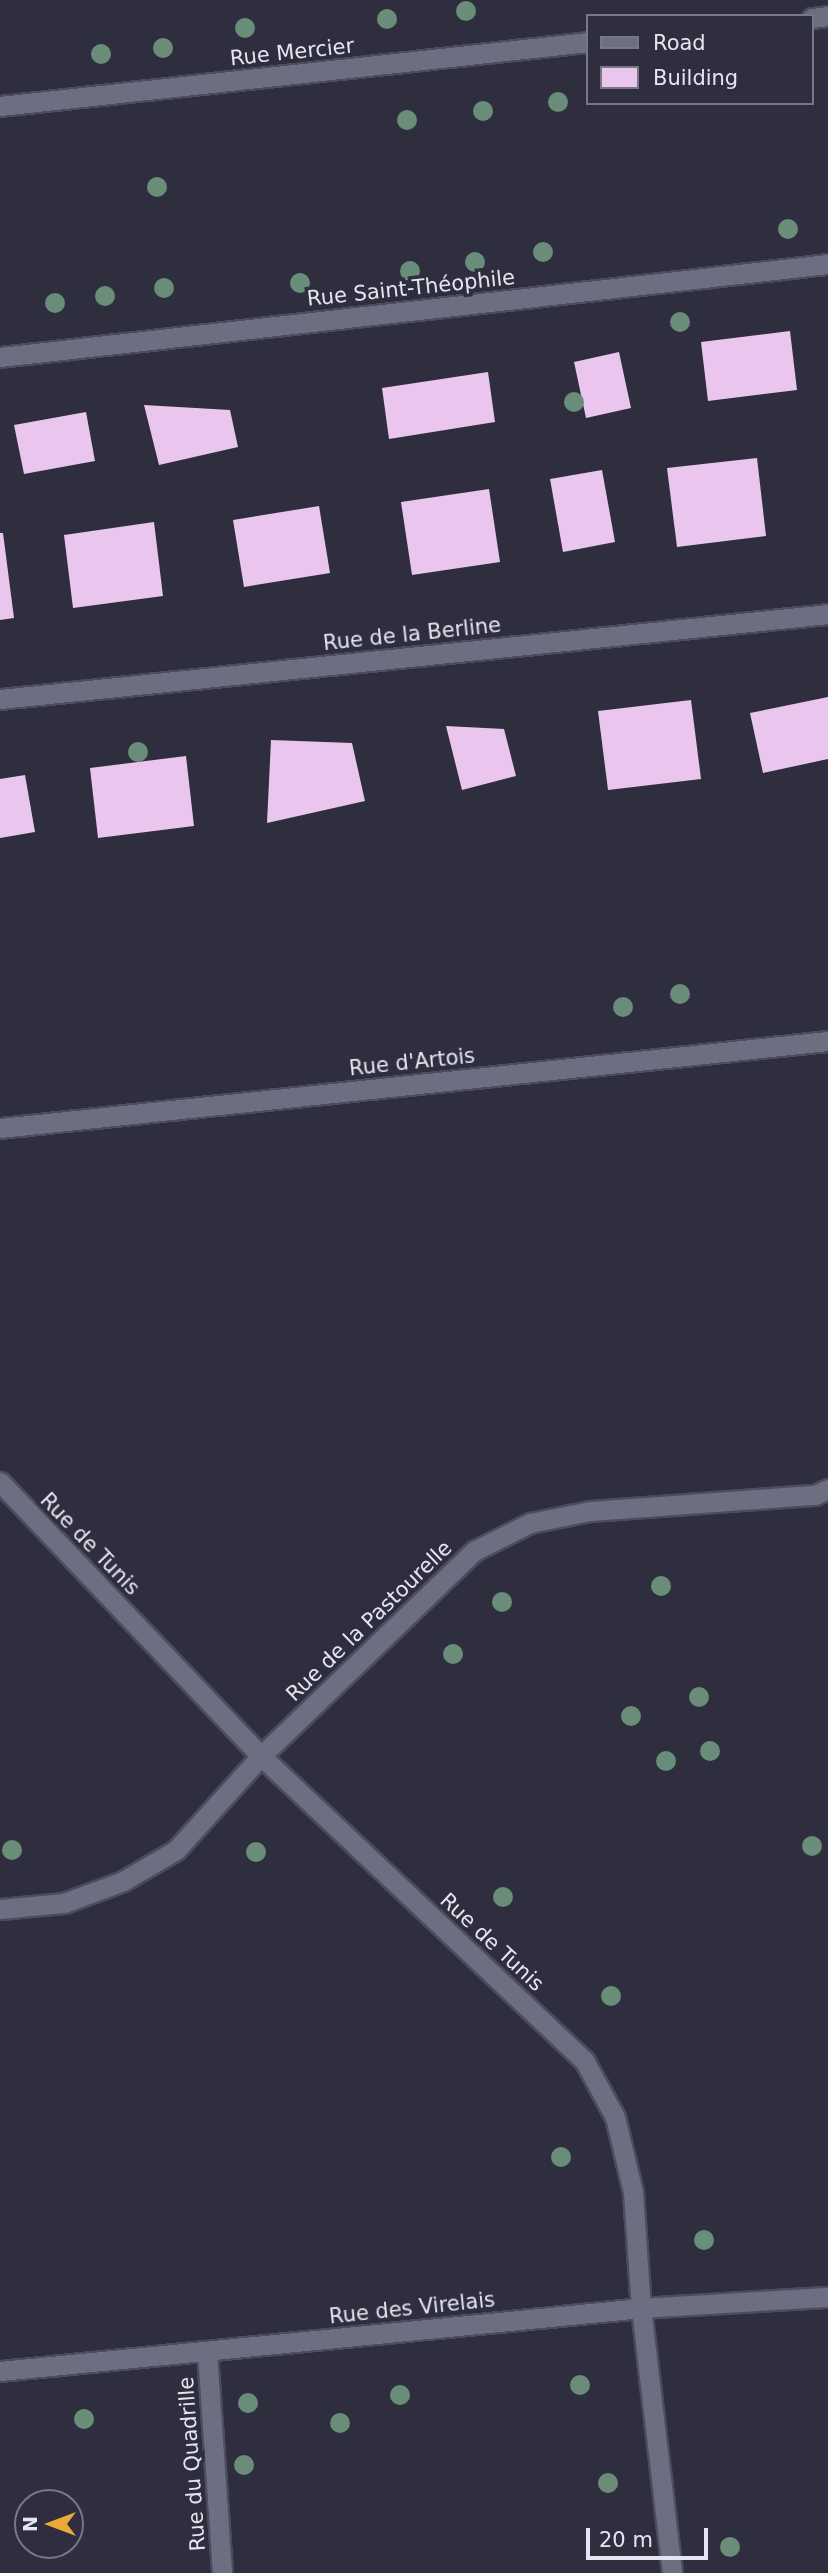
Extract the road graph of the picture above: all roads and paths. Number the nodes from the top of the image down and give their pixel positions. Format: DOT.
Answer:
graph roads {
  1 [pos="586,42"];
  2 [pos="0,106"];
  3 [pos="828,264"];
  4 [pos="0,358"];
  5 [pos="828,614"];
  6 [pos="0,699"];
  7 [pos="828,1041"];
  8 [pos="0,1128"];
  9 [pos="0,1482"];
  10 [pos="828,1489"];
  11 [pos="261,1756"];
  12 [pos="0,1909"];
  13 [pos="828,2297"];
  14 [pos="641,2308"];
  15 [pos="207,2352"];
  16 [pos="0,2371"];
  17 [pos="222,2573"];
  18 [pos="672,2573"];
  1 -- 2 [label="street, Rue Mercier"];
  3 -- 4 [label="street, Rue Saint-Théophile"];
  5 -- 6 [label="street, Rue de la Berline"];
  7 -- 8 [label="street, Rue d'Artois"];
  9 -- 11 [label="street, Rue de Tunis"];
  10 -- 11 [label="street, Rue de la Pastourelle"];
  11 -- 12 [label="street, Rue de la Pastourelle"];
  11 -- 14 [label="street, Rue de Tunis"];
  13 -- 14 [label="street, Rue des Virelais"];
  14 -- 15 [label="street, Rue des Virelais"];
  14 -- 18 [label="street, Rue de Tunis"];
  15 -- 16 [label="street, Rue des Virelais"];
  15 -- 17 [label="street, Rue du Quadrille"];
}
